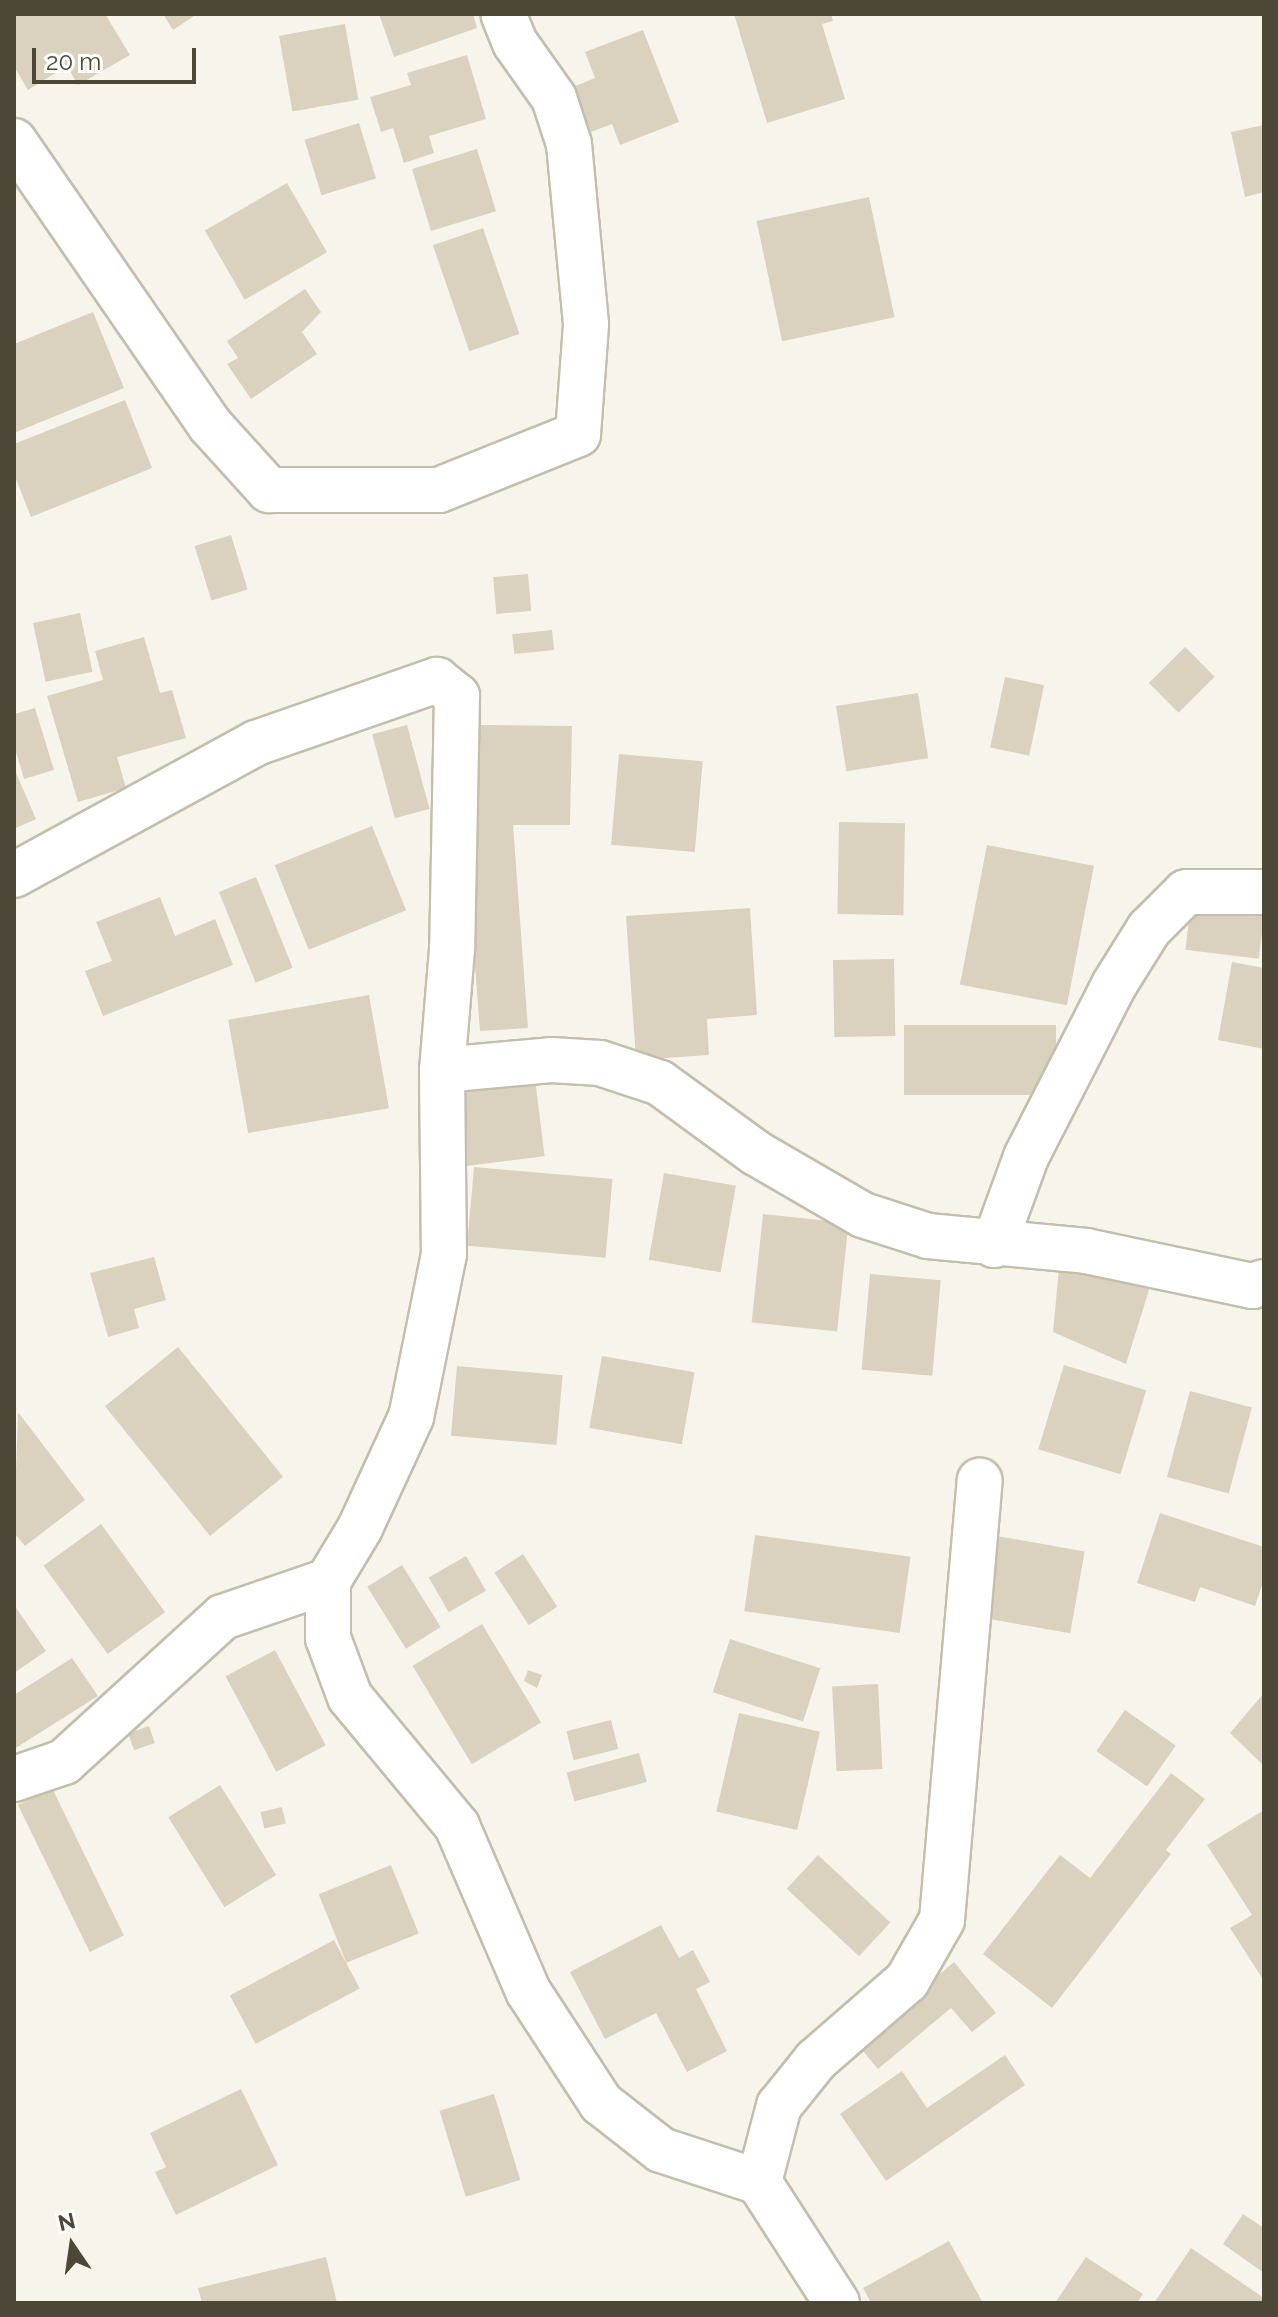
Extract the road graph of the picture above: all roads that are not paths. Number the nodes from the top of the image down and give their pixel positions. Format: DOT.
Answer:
graph roads {
  1 [pos="503,14"];
  2 [pos="14,141"];
  3 [pos="14,875"];
  4 [pos="1264,892"];
  5 [pos="442,1070"];
  6 [pos="994,1245"];
  7 [pos="1264,1282"];
  8 [pos="980,1481"];
  9 [pos="328,1581"];
  10 [pos="14,1779"];
  11 [pos="759,2182"];
  12 [pos="837,2303"];
  1 -- 2 [label="street"];
  3 -- 5 [label="street"];
  4 -- 6 [label="street"];
  5 -- 6 [label="street"];
  5 -- 9 [label="street"];
  6 -- 7 [label="street"];
  8 -- 11 [label="street"];
  9 -- 10 [label="street"];
  9 -- 11 [label="street"];
  11 -- 12 [label="street"];
}
